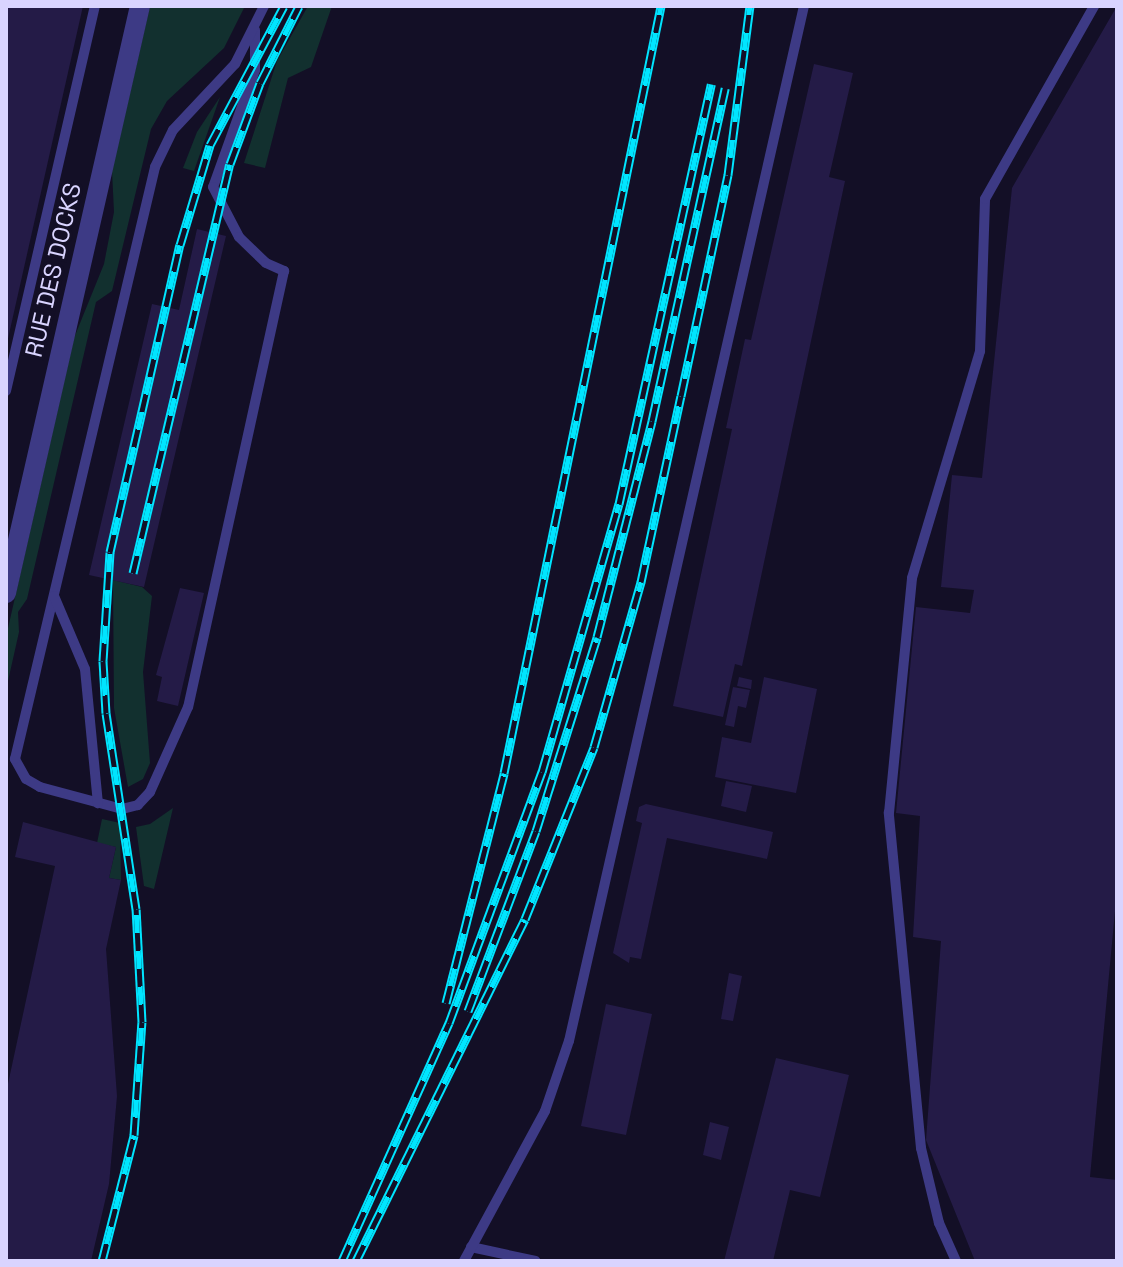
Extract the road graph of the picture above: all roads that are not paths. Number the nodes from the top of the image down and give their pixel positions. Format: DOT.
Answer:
graph roads {
  1 [pos="95,6"];
  2 [pos="140,6"];
  3 [pos="264,6"];
  4 [pos="804,6"];
  5 [pos="1094,6"];
  6 [pos="255,30"];
  7 [pos="6,391"];
  8 [pos="6,593"];
  9 [pos="54,595"];
  10 [pos="98,803"];
  11 [pos="471,1247"];
  12 [pos="464,1261"];
  13 [pos="536,1261"];
  14 [pos="956,1261"];
  1 -- 7 [label="lane"];
  2 -- 8 [label="street, RUE DES DOCKS"];
  3 -- 6 [label="lane"];
  4 -- 11 [label="lane"];
  5 -- 14 [label="lane"];
  6 -- 9 [label="lane"];
  6 -- 10 [label="lane"];
  9 -- 10 [label="lane"];
  9 -- 10 [label="lane"];
  11 -- 12 [label="lane"];
  11 -- 13 [label="lane"];
}
